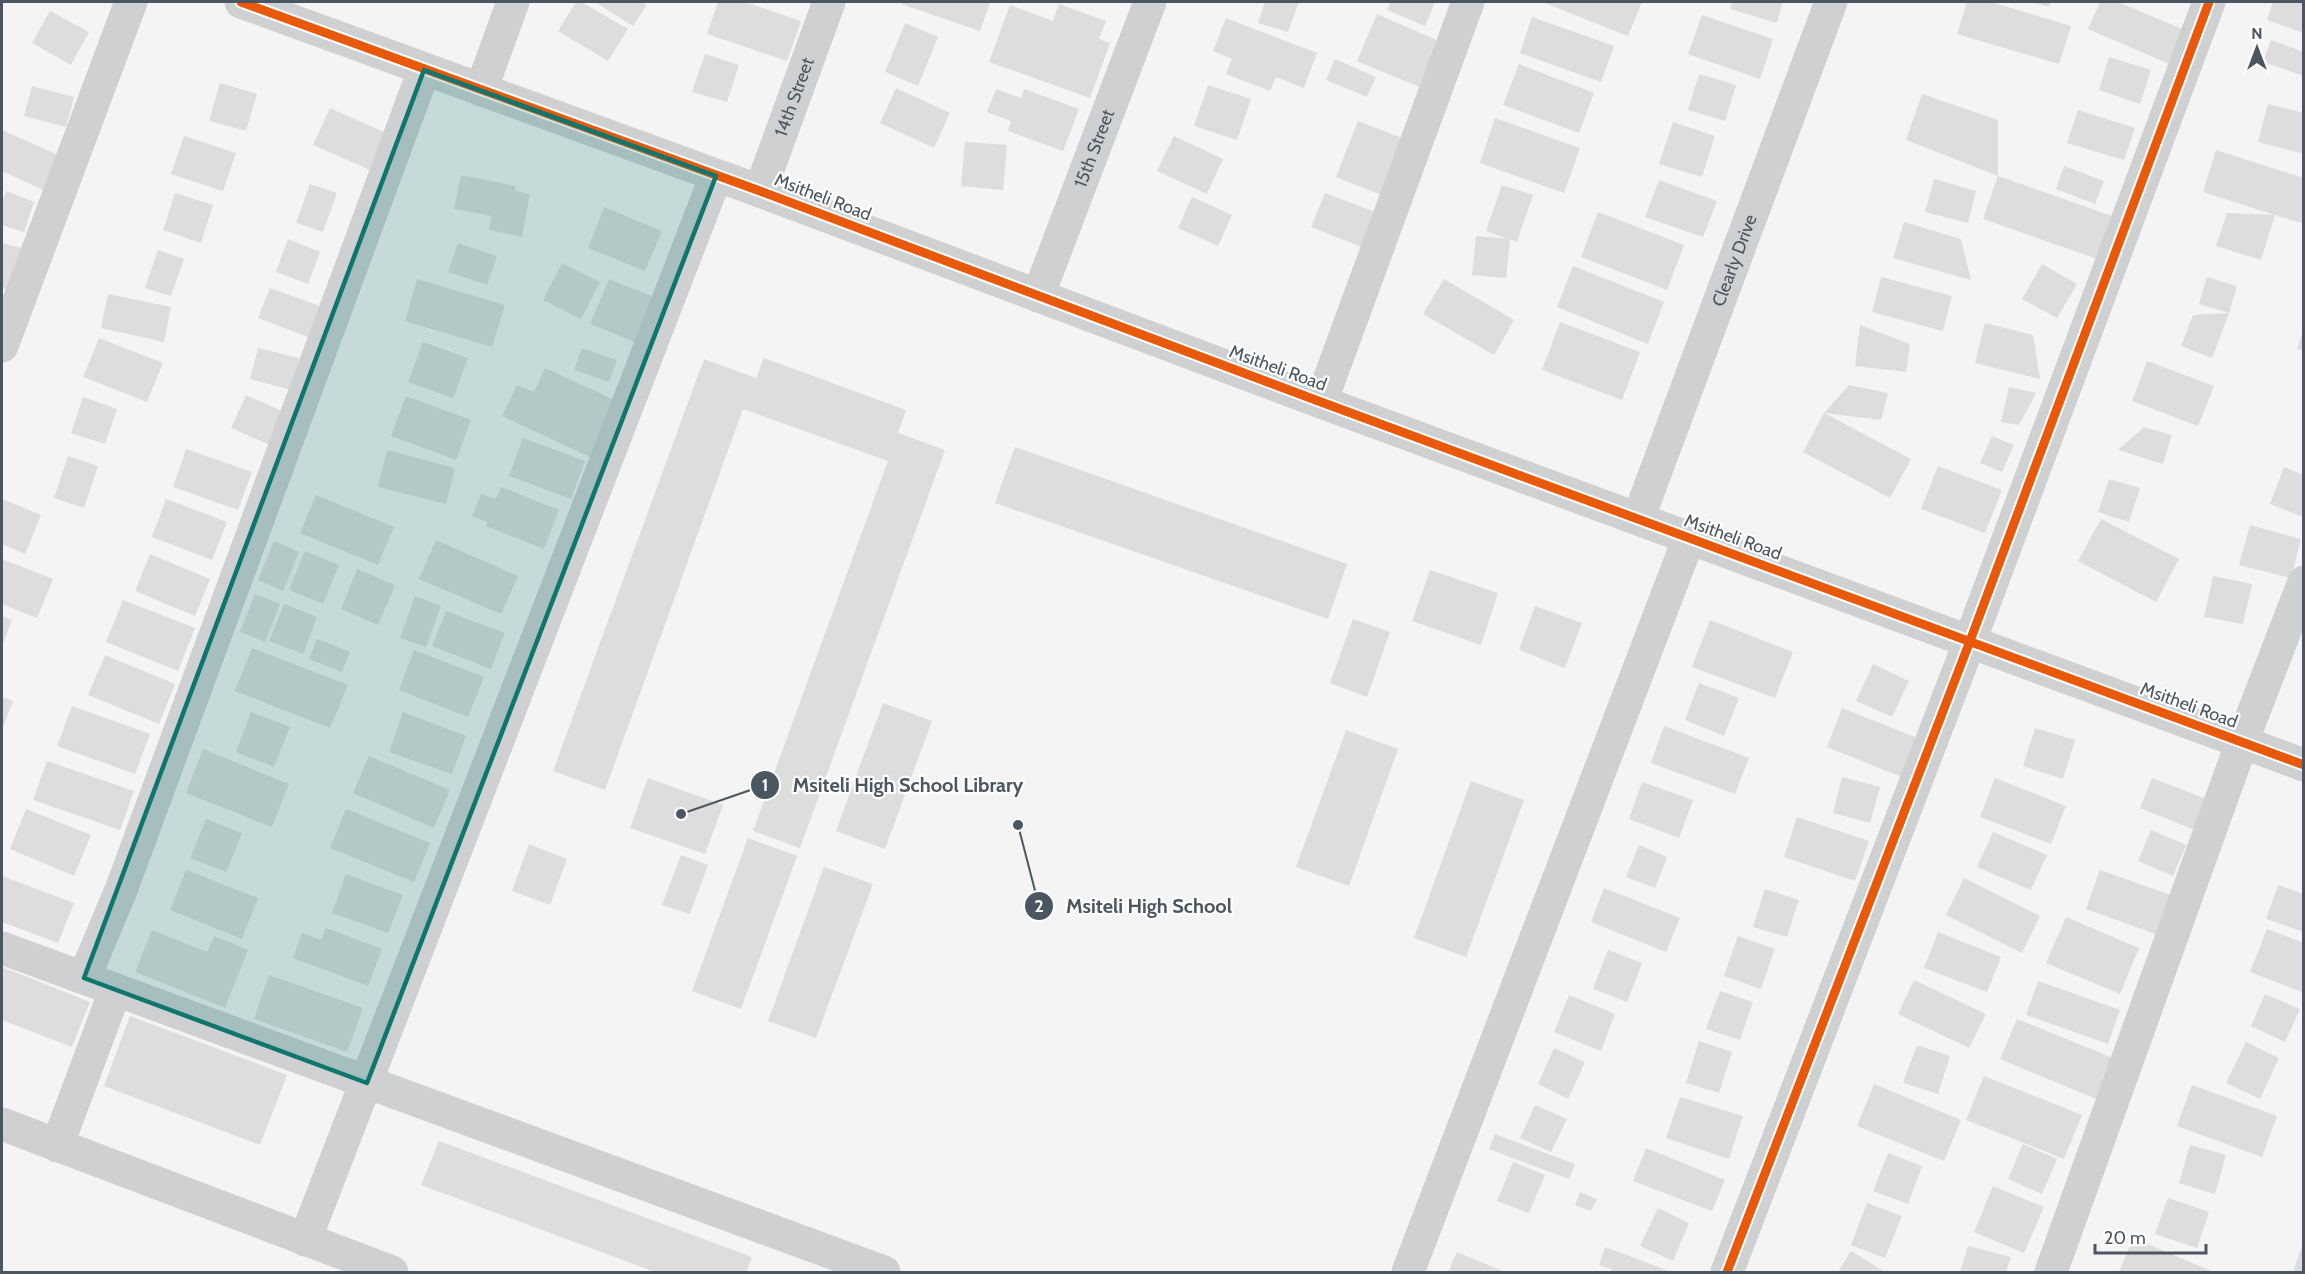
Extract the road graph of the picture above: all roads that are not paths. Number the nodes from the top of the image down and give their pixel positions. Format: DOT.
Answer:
graph roads {
  1 [pos="131,2"];
  2 [pos="241,2"];
  3 [pos="513,2"];
  4 [pos="829,2"];
  5 [pos="1150,2"];
  6 [pos="1468,2"];
  7 [pos="1831,2"];
  8 [pos="2209,2"];
  9 [pos="424,70"];
  10 [pos="481,90"];
  11 [pos="716,176"];
  12 [pos="760,191"];
  13 [pos="1038,296"];
  14 [pos="2,346"];
  15 [pos="1321,402"];
  16 [pos="1638,519"];
  17 [pos="1689,538"];
  18 [pos="2304,582"];
  19 [pos="1970,641"];
  20 [pos="2242,742"];
  21 [pos="2304,765"];
  22 [pos="2,948"];
  23 [pos="84,978"];
  24 [pos="115,991"];
  25 [pos="367,1083"];
  26 [pos="2,1124"];
  27 [pos="57,1146"];
  28 [pos="305,1240"];
  29 [pos="392,1272"];
  30 [pos="884,1272"];
  31 [pos="1408,1272"];
  32 [pos="1727,1272"];
  33 [pos="2050,1272"];
  1 -- 14 [label="street"];
  2 -- 9 [label="street, Msitheli Road"];
  3 -- 10 [label="street"];
  4 -- 12 [label="street, 14th Street"];
  5 -- 13 [label="street, 15th Street"];
  6 -- 15 [label="street"];
  7 -- 16 [label="street, Clearly Drive"];
  8 -- 19 [label="street"];
  9 -- 10 [label="street, Msitheli Road"];
  9 -- 23 [label="street"];
  10 -- 11 [label="street, Msitheli Road"];
  11 -- 12 [label="street, Msitheli Road"];
  11 -- 25 [label="street"];
  12 -- 13 [label="street, Msitheli Road"];
  13 -- 15 [label="street, Msitheli Road"];
  15 -- 16 [label="street, Msitheli Road"];
  16 -- 17 [label="street, Msitheli Road"];
  17 -- 19 [label="street, Msitheli Road"];
  17 -- 31 [label="street"];
  18 -- 20 [label="street"];
  19 -- 20 [label="street, Msitheli Road"];
  19 -- 32 [label="street"];
  20 -- 21 [label="street, Msitheli Road"];
  20 -- 33 [label="street"];
  22 -- 23 [label="street"];
  23 -- 24 [label="street"];
  24 -- 25 [label="street"];
  24 -- 27 [label="street"];
  25 -- 28 [label="street"];
  25 -- 30 [label="street"];
  26 -- 27 [label="street"];
  27 -- 28 [label="street"];
  28 -- 29 [label="street"];
}
